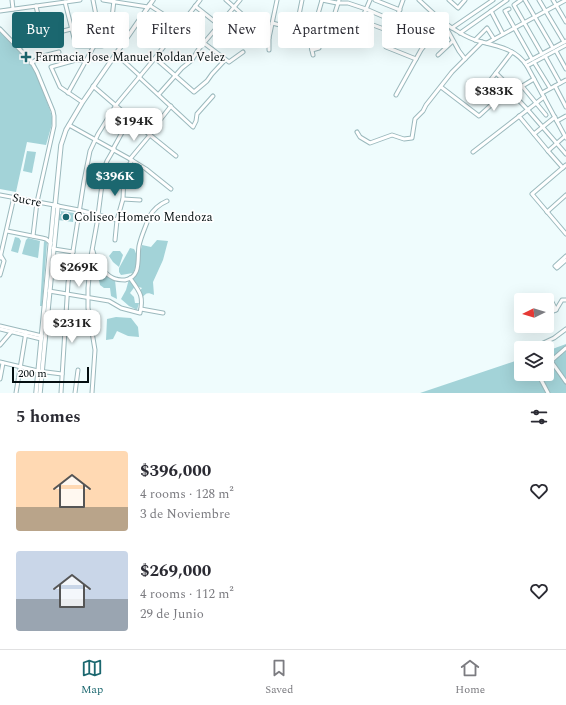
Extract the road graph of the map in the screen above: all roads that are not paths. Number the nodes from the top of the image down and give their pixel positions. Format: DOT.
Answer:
graph roads {
  1 [pos="12,0"];
  2 [pos="80,0"];
  3 [pos="93,0"];
  4 [pos="103,0"];
  5 [pos="152,0"];
  6 [pos="200,0"];
  7 [pos="226,0"];
  8 [pos="240,0"];
  9 [pos="277,0"];
  10 [pos="302,0"];
  11 [pos="322,0"];
  12 [pos="370,0"];
  13 [pos="374,0"];
  14 [pos="403,0"];
  15 [pos="419,0"];
  16 [pos="449,0"];
  17 [pos="465,0"];
  18 [pos="493,0"];
  19 [pos="507,0"];
  20 [pos="521,0"];
  21 [pos="525,0"];
  22 [pos="539,0"];
  23 [pos="553,0"];
  24 [pos="566,0"];
  25 [pos="114,1"];
  26 [pos="52,2"];
  27 [pos="65,2"];
  28 [pos="338,2"];
  29 [pos="36,6"];
  30 [pos="148,6"];
  31 [pos="195,6"];
  32 [pos="556,6"];
  33 [pos="234,7"];
  34 [pos="13,9"];
  35 [pos="366,9"];
  36 [pos="509,9"];
  37 [pos="400,10"];
  38 [pos="0,11"];
  39 [pos="546,11"];
  40 [pos="37,12"];
  41 [pos="95,12"];
  42 [pos="113,12"];
  43 [pos="158,12"];
  44 [pos="190,12"];
  45 [pos="230,12"];
  46 [pos="240,12"];
  47 [pos="300,12"];
  48 [pos="319,12"];
  49 [pos="336,12"];
  50 [pos="365,12"];
  51 [pos="432,12"];
  52 [pos="491,12"];
  53 [pos="382,17"];
  54 [pos="535,17"];
  55 [pos="213,20"];
  56 [pos="566,22"];
  57 [pos="272,23"];
  58 [pos="524,23"];
  59 [pos="278,24"];
  60 [pos="449,26"];
  61 [pos="452,28"];
  62 [pos="514,28"];
  63 [pos="0,29"];
  64 [pos="71,29"];
  65 [pos="64,31"];
  66 [pos="72,32"];
  67 [pos="213,32"];
  68 [pos="270,33"];
  69 [pos="449,33"];
  70 [pos="460,33"];
  71 [pos="504,34"];
  72 [pos="129,35"];
  73 [pos="494,39"];
  74 [pos="475,40"];
  75 [pos="12,41"];
  76 [pos="453,41"];
  77 [pos="205,42"];
  78 [pos="482,42"];
  79 [pos="487,43"];
  80 [pos="205,44"];
  81 [pos="566,44"];
  82 [pos="19,48"];
  83 [pos="93,48"];
  84 [pos="120,48"];
  85 [pos="163,48"];
  86 [pos="200,48"];
  87 [pos="319,48"];
  88 [pos="386,48"];
  89 [pos="423,48"];
  90 [pos="555,49"];
  91 [pos="312,50"];
  92 [pos="58,52"];
  93 [pos="243,52"];
  94 [pos="512,52"];
  95 [pos="116,54"];
  96 [pos="313,55"];
  97 [pos="438,55"];
  98 [pos="544,55"];
  99 [pos="155,58"];
  100 [pos="416,59"];
  101 [pos="465,59"];
  102 [pos="225,60"];
  103 [pos="86,61"];
  104 [pos="533,61"];
  105 [pos="31,63"];
  106 [pos="526,65"];
  107 [pos="566,69"];
  108 [pos="496,73"];
  109 [pos="140,76"];
  110 [pos="175,76"];
  111 [pos="534,78"];
  112 [pos="566,81"];
  113 [pos="489,82"];
  114 [pos="560,83"];
  115 [pos="93,86"];
  116 [pos="522,86"];
  117 [pos="555,86"];
  118 [pos="441,87"];
  119 [pos="550,88"];
  120 [pos="497,91"];
  121 [pos="513,92"];
  122 [pos="68,93"];
  123 [pos="159,94"];
  124 [pos="396,95"];
  125 [pos="543,95"];
  126 [pos="212,96"];
  127 [pos="502,99"];
  128 [pos="82,102"];
  129 [pos="536,102"];
  130 [pos="116,106"];
  131 [pos="171,106"];
  132 [pos="566,107"];
  133 [pos="527,109"];
  134 [pos="546,115"];
  135 [pos="519,116"];
  136 [pos="566,116"];
  137 [pos="130,118"];
  138 [pos="556,119"];
  139 [pos="69,125"];
  140 [pos="542,127"];
  141 [pos="357,132"];
  142 [pos="534,134"];
  143 [pos="149,135"];
  144 [pos="566,137"];
  145 [pos="95,140"];
  146 [pos="556,143"];
  147 [pos="114,149"];
  148 [pos="472,152"];
  149 [pos="548,152"];
  150 [pos="566,154"];
  151 [pos="176,156"];
  152 [pos="131,159"];
  153 [pos="564,167"];
  154 [pos="171,189"];
  155 [pos="0,194"];
  156 [pos="566,195"];
  157 [pos="14,197"];
  158 [pos="123,199"];
  159 [pos="140,200"];
  160 [pos="167,201"];
  161 [pos="37,202"];
  162 [pos="56,206"];
  163 [pos="79,210"];
  164 [pos="547,212"];
  165 [pos="98,215"];
  166 [pos="117,220"];
  167 [pos="566,225"];
  168 [pos="56,228"];
  169 [pos="562,229"];
  170 [pos="7,231"];
  171 [pos="51,234"];
  172 [pos="566,234"];
  173 [pos="34,236"];
  174 [pos="42,238"];
  175 [pos="115,240"];
  176 [pos="50,242"];
  177 [pos="54,249"];
  178 [pos="92,249"];
  179 [pos="73,252"];
  180 [pos="566,256"];
  181 [pos="0,257"];
  182 [pos="566,260"];
  183 [pos="0,275"];
  184 [pos="130,278"];
  185 [pos="49,291"];
  186 [pos="67,293"];
  187 [pos="88,297"];
  188 [pos="566,300"];
  189 [pos="554,306"];
  190 [pos="141,309"];
  191 [pos="556,310"];
  192 [pos="163,313"];
  193 [pos="0,326"];
  194 [pos="566,329"];
  195 [pos="11,330"];
  196 [pos="25,333"];
  197 [pos="42,337"];
  198 [pos="548,341"];
  199 [pos="0,345"];
  200 [pos="566,348"];
  201 [pos="1,363"];
  202 [pos="20,367"];
  203 [pos="78,370"];
  204 [pos="40,371"];
  205 [pos="62,374"];
  206 [pos="0,379"];
  207 [pos="542,381"];
  208 [pos="566,381"];
  209 [pos="16,393"];
  210 [pos="36,393"];
  211 [pos="40,393"];
  212 [pos="61,393"];
  213 [pos="75,393"];
  214 [pos="92,393"];
  215 [pos="548,393"];
  1 -- 34 [label="street"];
  2 -- 27 [label="street"];
  3 -- 41 [label="street"];
  4 -- 25 [label="street"];
  5 -- 30 [label="main road"];
  6 -- 31 [label="street"];
  7 -- 33 [label="street"];
  8 -- 33 [label="street"];
  9 -- 57 [label="street"];
  10 -- 47 [label="street"];
  11 -- 28 [label="street"];
  11 -- 48 [label="street"];
  12 -- 35 [label="street"];
  13 -- 37 [label="street"];
  14 -- 37 [label="street"];
  15 -- 51 [label="street"];
  16 -- 17 [label="street"];
  18 -- 61 [label="street"];
  19 -- 52 [label="street"];
  20 -- 58 [label="street"];
  21 -- 54 [label="street"];
  22 -- 39 [label="street"];
  23 -- 32 [label="street"];
  24 -- 32 [label="street"];
  25 -- 30 [label="street"];
  25 -- 42 [label="street"];
  26 -- 27 [label="street"];
  26 -- 29 [label="street"];
  27 -- 64 [label="street"];
  28 -- 35 [label="street"];
  28 -- 49 [label="street"];
  29 -- 34 [label="street"];
  29 -- 40 [label="street"];
  30 -- 43 [label="street"];
  30 -- 72 [label="main road"];
  31 -- 44 [label="street"];
  31 -- 55 [label="street"];
  32 -- 39 [label="street"];
  32 -- 56 [label="street"];
  33 -- 45 [label="street"];
  33 -- 46 [label="street"];
  34 -- 38 [label="street"];
  35 -- 50 [label="street"];
  35 -- 53 [label="street"];
  36 -- 62 [label="street"];
  39 -- 54 [label="street"];
  39 -- 81 [label="street"];
  52 -- 70 [label="street"];
  52 -- 71 [label="street"];
  54 -- 58 [label="street"];
  54 -- 90 [label="street"];
  57 -- 59 [label="street"];
  57 -- 68 [label="street"];
  58 -- 62 [label="street"];
  58 -- 98 [label="street"];
  60 -- 61 [label="street"];
  61 -- 70 [label="street"];
  62 -- 71 [label="street"];
  62 -- 104 [label="street"];
  63 -- 75 [label="street"];
  64 -- 65 [label="street"];
  64 -- 66 [label="street"];
  67 -- 77 [label="street"];
  69 -- 76 [label="street"];
  70 -- 74 [label="street"];
  71 -- 73 [label="street"];
  73 -- 74 [label="street"];
  73 -- 79 [label="street"];
  74 -- 78 [label="street"];
  76 -- 97 [label="street"];
  76 -- 101 [label="street"];
  78 -- 79 [label="street"];
  78 -- 101 [label="street"];
  79 -- 94 [label="street"];
  80 -- 102 [label="street"];
  81 -- 90 [label="street"];
  82 -- 105 [label="street"];
  83 -- 103 [label="street"];
  84 -- 95 [label="main road"];
  85 -- 99 [label="street"];
  86 -- 110 [label="street"];
  87 -- 91 [label="street"];
  88 -- 100 [label="street"];
  89 -- 100 [label="street"];
  90 -- 98 [label="street"];
  90 -- 107 [label="street"];
  91 -- 96 [label="street"];
  92 -- 105 [label="street"];
  93 -- 102 [label="street"];
  94 -- 106 [label="street"];
  94 -- 108 [label="street"];
  95 -- 109 [label="street"];
  95 -- 115 [label="main road"];
  98 -- 104 [label="street"];
  98 -- 114 [label="street"];
  99 -- 109 [label="street"];
  99 -- 110 [label="street"];
  100 -- 124 [label="street"];
  101 -- 118 [label="street"];
  102 -- 110 [label="street"];
  103 -- 122 [label="street"];
  103 -- 122 [label="street"];
  104 -- 106 [label="street"];
  104 -- 119 [label="street"];
  105 -- 161 [label="street"];
  106 -- 111 [label="street"];
  108 -- 113 [label="street"];
  108 -- 121 [label="street"];
  109 -- 123 [label="street"];
  109 -- 130 [label="street"];
  110 -- 123 [label="street"];
  111 -- 116 [label="street"];
  111 -- 125 [label="street"];
  112 -- 114 [label="street"];
  114 -- 117 [label="street"];
  115 -- 128 [label="main road"];
  115 -- 130 [label="street"];
  116 -- 121 [label="street"];
  116 -- 129 [label="street"];
  117 -- 119 [label="street"];
  117 -- 132 [label="street"];
  118 -- 127 [label="street"];
  118 -- 141 [label="street"];
  119 -- 125 [label="street"];
  120 -- 127 [label="street"];
  121 -- 127 [label="street"];
  121 -- 133 [label="street"];
  122 -- 128 [label="street"];
  123 -- 131 [label="street"];
  125 -- 129 [label="street"];
  125 -- 138 [label="street"];
  126 -- 131 [label="street"];
  128 -- 139 [label="main road"];
  129 -- 133 [label="street"];
  129 -- 134 [label="street"];
  130 -- 137 [label="street"];
  130 -- 145 [label="street"];
  131 -- 143 [label="street"];
  133 -- 135 [label="street"];
  133 -- 140 [label="street"];
  135 -- 142 [label="street"];
  135 -- 148 [label="street"];
  136 -- 138 [label="street"];
  137 -- 143 [label="street"];
  137 -- 147 [label="street"];
  138 -- 140 [label="street"];
  138 -- 144 [label="street"];
  139 -- 145 [label="street"];
  139 -- 162 [label="main road"];
  140 -- 142 [label="street"];
  140 -- 146 [label="street"];
  142 -- 149 [label="street"];
  143 -- 151 [label="street"];
  143 -- 152 [label="street"];
  144 -- 146 [label="street"];
  145 -- 147 [label="street"];
  145 -- 163 [label="street"];
  146 -- 149 [label="street"];
  146 -- 150 [label="street"];
  147 -- 152 [label="street"];
  147 -- 165 [label="street"];
  149 -- 153 [label="street"];
  152 -- 154 [label="street"];
  152 -- 158 [label="street"];
  153 -- 164 [label="street"];
  155 -- 157 [label="street, Sucre"];
  156 -- 164 [label="street"];
  157 -- 161 [label="street, Sucre"];
  157 -- 170 [label="street"];
  158 -- 159 [label="street"];
  158 -- 166 [label="street"];
  160 -- 184 [label="street"];
  161 -- 162 [label="street, Sucre"];
  161 -- 173 [label="street"];
  162 -- 163 [label="street, Sucre"];
  162 -- 168 [label="main road"];
  162 -- 171 [label="main road"];
  163 -- 165 [label="street, Sucre"];
  163 -- 179 [label="street"];
  164 -- 169 [label="street"];
  165 -- 166 [label="street, Sucre"];
  165 -- 178 [label="street"];
  166 -- 175 [label="street"];
  167 -- 169 [label="street"];
  168 -- 171 [label="street"];
  168 -- 177 [label="main road"];
  169 -- 172 [label="street"];
  170 -- 173 [label="street"];
  170 -- 181 [label="street"];
  171 -- 174 [label="street"];
  171 -- 176 [label="main road"];
  173 -- 174 [label="street"];
  174 -- 176 [label="street"];
  176 -- 177 [label="street"];
  176 -- 197 [label="main road"];
  177 -- 179 [label="street"];
  177 -- 185 [label="main road"];
  178 -- 184 [label="street"];
  178 -- 187 [label="street"];
  179 -- 186 [label="street"];
  180 -- 182 [label="street"];
  181 -- 183 [label="street"];
  184 -- 190 [label="street"];
  185 -- 186 [label="street"];
  185 -- 204 [label="main road"];
  186 -- 187 [label="street"];
  186 -- 205 [label="street"];
  187 -- 190 [label="street"];
  187 -- 214 [label="street"];
  188 -- 191 [label="street"];
  189 -- 191 [label="street"];
  190 -- 192 [label="street"];
  193 -- 195 [label="street"];
  193 -- 196 [label="street"];
  194 -- 198 [label="street"];
  195 -- 196 [label="street"];
  195 -- 199 [label="street"];
  196 -- 197 [label="street"];
  196 -- 202 [label="street"];
  197 -- 204 [label="main road"];
  200 -- 208 [label="street"];
  201 -- 202 [label="street"];
  201 -- 206 [label="street"];
  202 -- 204 [label="street"];
  202 -- 209 [label="street"];
  203 -- 213 [label="street"];
  204 -- 205 [label="street"];
  204 -- 210 [label="main road"];
  204 -- 211 [label="main road"];
  205 -- 212 [label="street"];
  207 -- 215 [label="street"];
}
